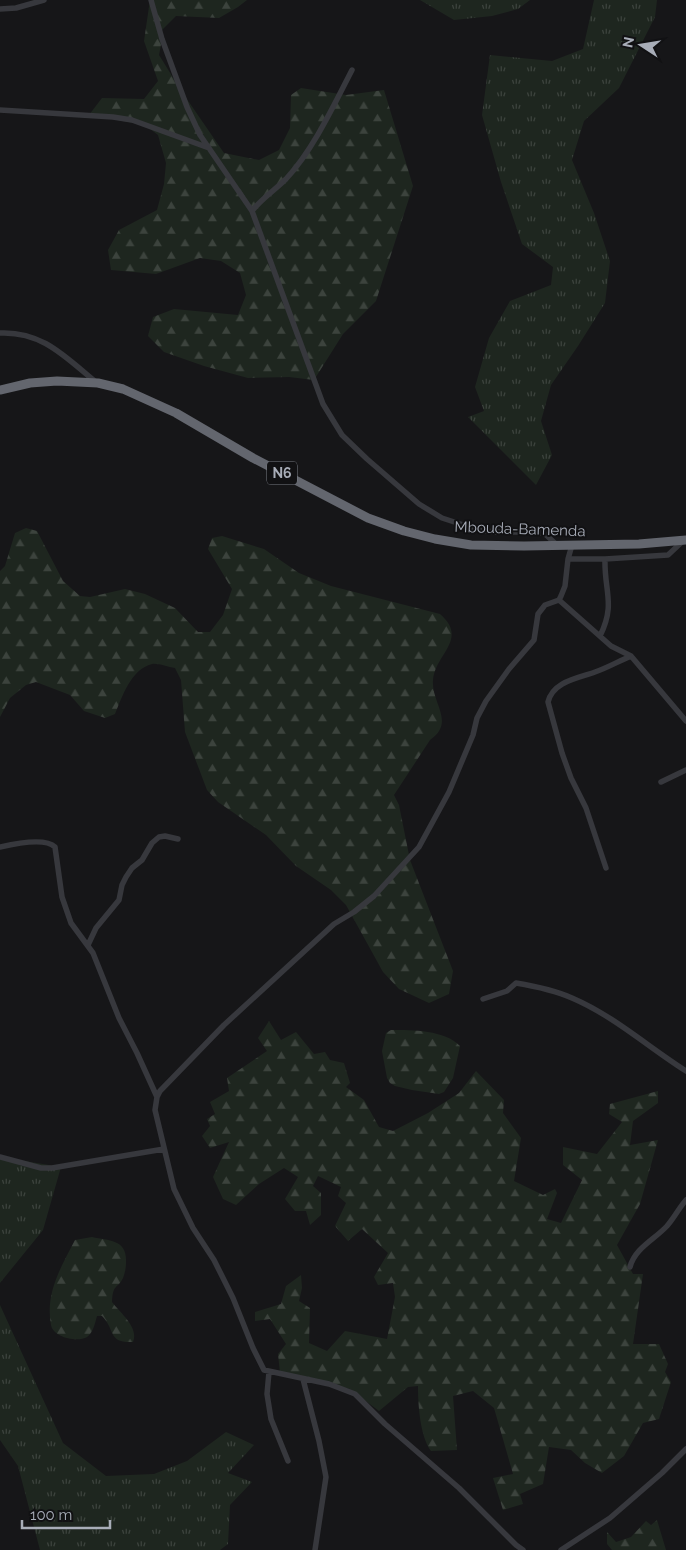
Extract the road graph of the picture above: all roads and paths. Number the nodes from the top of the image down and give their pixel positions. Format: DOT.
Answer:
graph roads {
  1 [pos="44,0"];
  2 [pos="151,0"];
  3 [pos="0,9"];
  4 [pos="352,70"];
  5 [pos="0,110"];
  6 [pos="209,148"];
  7 [pos="252,210"];
  8 [pos="0,333"];
  9 [pos="98,383"];
  10 [pos="0,390"];
  11 [pos="685,540"];
  12 [pos="557,545"];
  13 [pos="572,545"];
  14 [pos="568,558"];
  15 [pos="605,559"];
  16 [pos="559,600"];
  17 [pos="600,636"];
  18 [pos="630,656"];
  19 [pos="686,721"];
  20 [pos="686,770"];
  21 [pos="661,782"];
  22 [pos="178,839"];
  23 [pos="0,847"];
  24 [pos="606,868"];
  25 [pos="88,945"];
  26 [pos="483,999"];
  27 [pos="686,1071"];
  28 [pos="157,1097"];
  29 [pos="164,1149"];
  30 [pos="0,1157"];
  31 [pos="686,1200"];
  32 [pos="630,1267"];
  33 [pos="268,1372"];
  34 [pos="303,1379"];
  35 [pos="686,1449"];
  36 [pos="288,1461"];
  37 [pos="315,1550"];
  38 [pos="523,1550"];
  39 [pos="561,1550"];
  1 -- 3 [label="street"];
  2 -- 6 [label="street"];
  4 -- 7 [label="street"];
  5 -- 6 [label="street"];
  6 -- 7 [label="street"];
  7 -- 12 [label="street"];
  8 -- 9 [label="street"];
  9 -- 10 [label="highway, Mbouda-Bamenda / N6"];
  9 -- 12 [label="highway, Mbouda-Bamenda / N6"];
  11 -- 13 [label="highway, Mbouda-Bamenda / N6"];
  11 -- 15 [label="street"];
  12 -- 13 [label="highway, Mbouda-Bamenda / N6"];
  13 -- 14 [label="street"];
  14 -- 15 [label="street"];
  14 -- 16 [label="street"];
  15 -- 17 [label="street"];
  16 -- 17 [label="street"];
  16 -- 28 [label="street"];
  17 -- 18 [label="street"];
  18 -- 19 [label="street"];
  18 -- 24 [label="street"];
  20 -- 21 [label="street"];
  22 -- 25 [label="street"];
  23 -- 25 [label="street"];
  25 -- 28 [label="street"];
  26 -- 27 [label="street"];
  28 -- 29 [label="street"];
  29 -- 30 [label="street"];
  29 -- 33 [label="street"];
  31 -- 32 [label="street"];
  33 -- 34 [label="street"];
  33 -- 36 [label="street"];
  34 -- 37 [label="street"];
  34 -- 38 [label="street"];
  35 -- 39 [label="street"];
}
